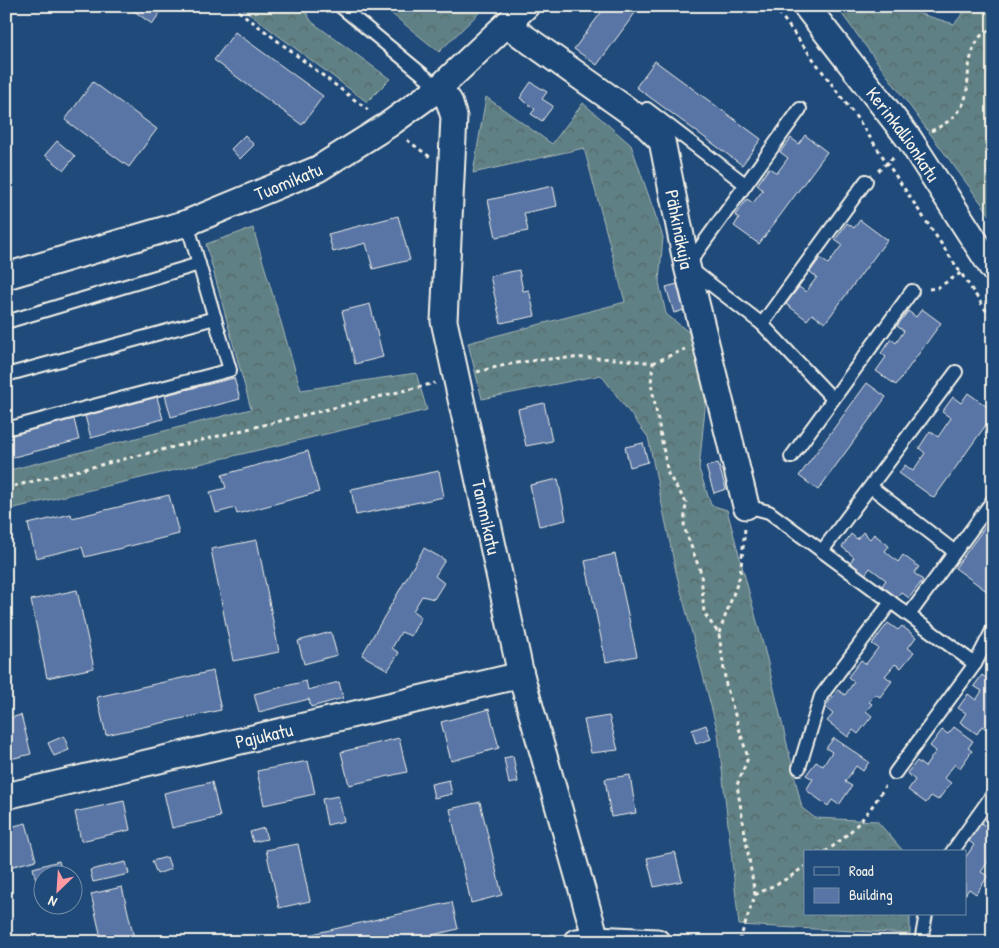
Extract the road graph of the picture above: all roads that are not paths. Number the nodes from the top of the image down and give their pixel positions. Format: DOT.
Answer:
graph roads {
  1 [pos="340,6"];
  2 [pos="526,6"];
  3 [pos="806,6"];
  4 [pos="506,25"];
  5 [pos="439,88"];
  6 [pos="800,109"];
  7 [pos="640,119"];
  8 [pos="866,181"];
  9 [pos="745,184"];
  10 [pos="187,224"];
  11 [pos="199,264"];
  12 [pos="687,266"];
  13 [pos="993,269"];
  14 [pos="6,276"];
  15 [pos="912,291"];
  16 [pos="215,318"];
  17 [pos="6,322"];
  18 [pos="762,324"];
  19 [pos="956,372"];
  20 [pos="6,375"];
  21 [pos="833,399"];
  22 [pos="6,429"];
  23 [pos="791,457"];
  24 [pos="871,487"];
  25 [pos="993,500"];
  26 [pos="746,506"];
  27 [pos="822,551"];
  28 [pos="955,552"];
  29 [pos="891,602"];
  30 [pos="909,615"];
  31 [pos="993,630"];
  32 [pos="975,664"];
  33 [pos="521,675"];
  34 [pos="799,768"];
  35 [pos="895,773"];
  36 [pos="993,794"];
  37 [pos="6,796"];
  38 [pos="953,850"];
  39 [pos="926,916"];
  40 [pos="576,938"];
  41 [pos="657,942"];
  42 [pos="921,942"];
  1 -- 5 [label="lane"];
  2 -- 4 [label="street, Tuomikatu"];
  3 -- 13 [label="street, Kerinkallionkatu"];
  4 -- 5 [label="street, Tuomikatu"];
  4 -- 7 [label="street, Pähkinäkuja"];
  5 -- 10 [label="street, Tuomikatu"];
  5 -- 33 [label="street, Tammikatu"];
  6 -- 9 [label="lane"];
  7 -- 9 [label="lane"];
  7 -- 12 [label="street, Pähkinäkuja"];
  8 -- 18 [label="lane"];
  9 -- 12 [label="lane"];
  10 -- 11 [label="lane"];
  10 -- 14 [label="street, Tuomikatu"];
  11 -- 16 [label="lane"];
  11 -- 17 [label="lane"];
  12 -- 18 [label="lane"];
  12 -- 26 [label="street, Pähkinäkuja"];
  15 -- 21 [label="lane"];
  16 -- 20 [label="lane"];
  16 -- 22 [label="lane"];
  18 -- 21 [label="lane"];
  19 -- 24 [label="lane"];
  21 -- 23 [label="lane"];
  24 -- 27 [label="lane"];
  24 -- 28 [label="lane"];
  25 -- 28 [label="lane"];
  26 -- 27 [label="lane"];
  27 -- 29 [label="lane"];
  28 -- 30 [label="lane"];
  29 -- 30 [label="lane"];
  29 -- 34 [label="lane"];
  30 -- 32 [label="lane"];
  31 -- 32 [label="lane"];
  32 -- 35 [label="lane"];
  33 -- 37 [label="street, Pajukatu"];
  33 -- 40 [label="street, Tammikatu"];
  36 -- 38 [label="lane"];
  39 -- 42 [label="lane"];
  40 -- 41 [label="street"];
}
